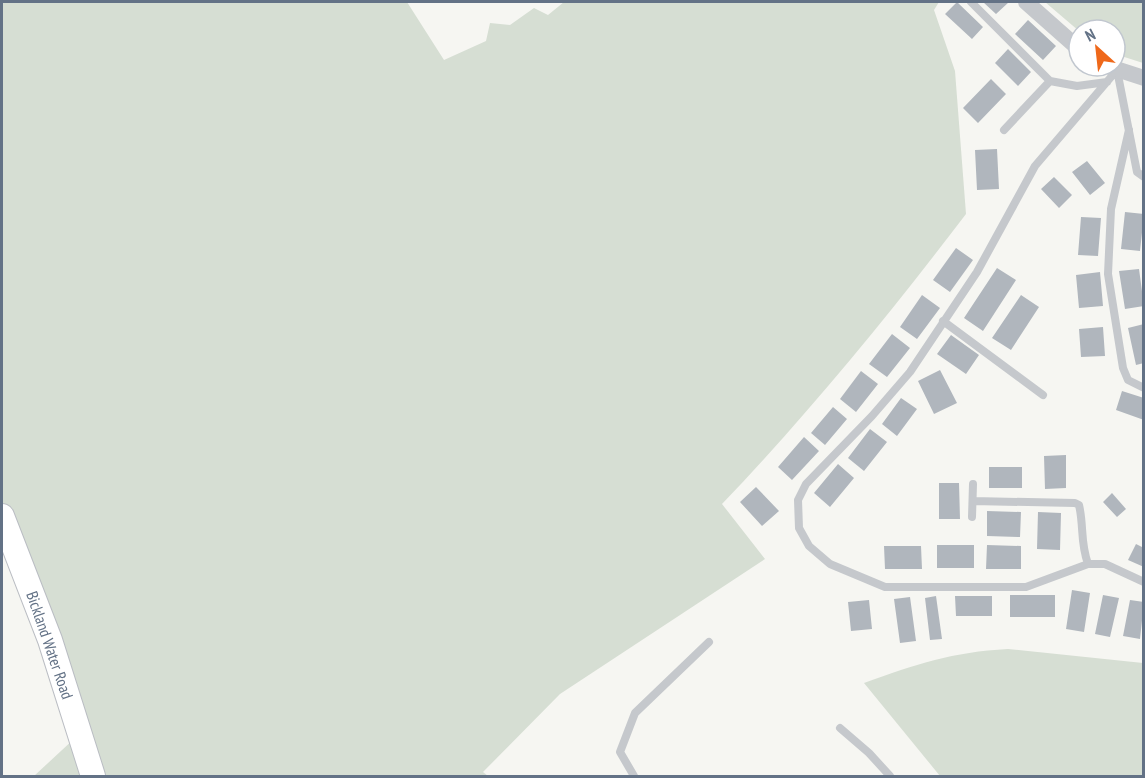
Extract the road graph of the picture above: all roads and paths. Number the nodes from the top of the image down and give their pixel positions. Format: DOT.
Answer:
graph roads {
  1 [pos="971,2"];
  2 [pos="1026,2"];
  3 [pos="1067,38"];
  4 [pos="1127,75"];
  5 [pos="1096,78"];
  6 [pos="1105,78"];
  7 [pos="1112,78"];
  8 [pos="1143,78"];
  9 [pos="1050,81"];
  10 [pos="1004,130"];
  11 [pos="1129,130"];
  12 [pos="1143,177"];
  13 [pos="943,321"];
  14 [pos="1143,388"];
  15 [pos="1043,395"];
  16 [pos="973,484"];
  17 [pos="973,501"];
  18 [pos="2,516"];
  19 [pos="972,517"];
  20 [pos="1088,564"];
  21 [pos="1143,582"];
  22 [pos="709,642"];
  23 [pos="840,728"];
  24 [pos="93,777"];
  25 [pos="634,777"];
  26 [pos="890,777"];
  1 -- 9 [label="lane"];
  2 -- 3 [label="street"];
  4 -- 8 [label="street"];
  5 -- 9 [label="lane"];
  6 -- 13 [label="lane"];
  7 -- 11 [label="lane"];
  9 -- 10 [label="lane"];
  11 -- 12 [label="lane"];
  11 -- 14 [label="lane"];
  13 -- 15 [label="lane"];
  13 -- 20 [label="lane"];
  16 -- 17 [label="lane"];
  17 -- 19 [label="lane"];
  17 -- 20 [label="lane"];
  18 -- 24 [label="street, Bickland Water Road"];
  20 -- 21 [label="lane"];
  22 -- 25 [label="lane"];
  23 -- 26 [label="lane"];
}
